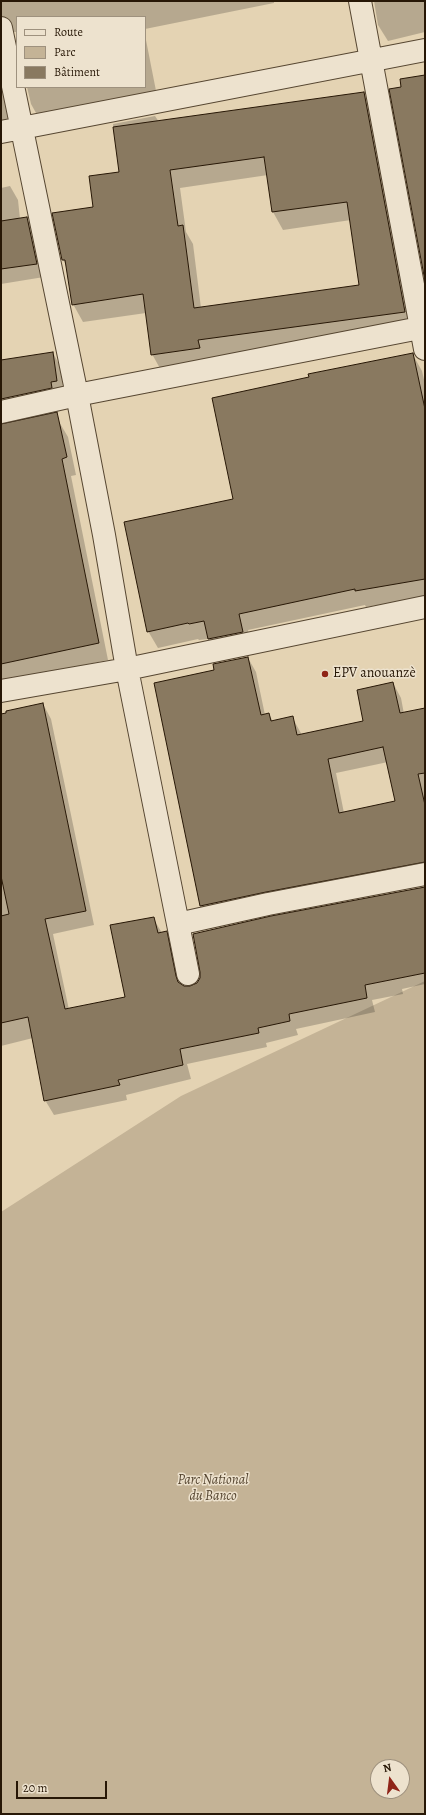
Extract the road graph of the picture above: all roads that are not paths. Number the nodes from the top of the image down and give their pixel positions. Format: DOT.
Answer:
graph roads {
  1 [pos="360,1"];
  2 [pos="1,28"];
  3 [pos="425,50"];
  4 [pos="372,60"];
  5 [pos="11,130"];
  6 [pos="423,327"];
  7 [pos="425,349"];
  8 [pos="77,395"];
  9 [pos="1,412"];
  10 [pos="425,607"];
  11 [pos="127,669"];
  12 [pos="1,691"];
  13 [pos="425,874"];
  14 [pos="178,924"];
  15 [pos="188,974"];
  1 -- 4 [label="street"];
  2 -- 5 [label="street"];
  3 -- 4 [label="street"];
  4 -- 5 [label="street"];
  4 -- 6 [label="street"];
  5 -- 8 [label="street"];
  6 -- 7 [label="street"];
  6 -- 8 [label="street"];
  8 -- 9 [label="street"];
  8 -- 11 [label="street"];
  10 -- 11 [label="street"];
  11 -- 12 [label="street"];
  11 -- 14 [label="street"];
  13 -- 14 [label="street"];
  14 -- 15 [label="street"];
}
